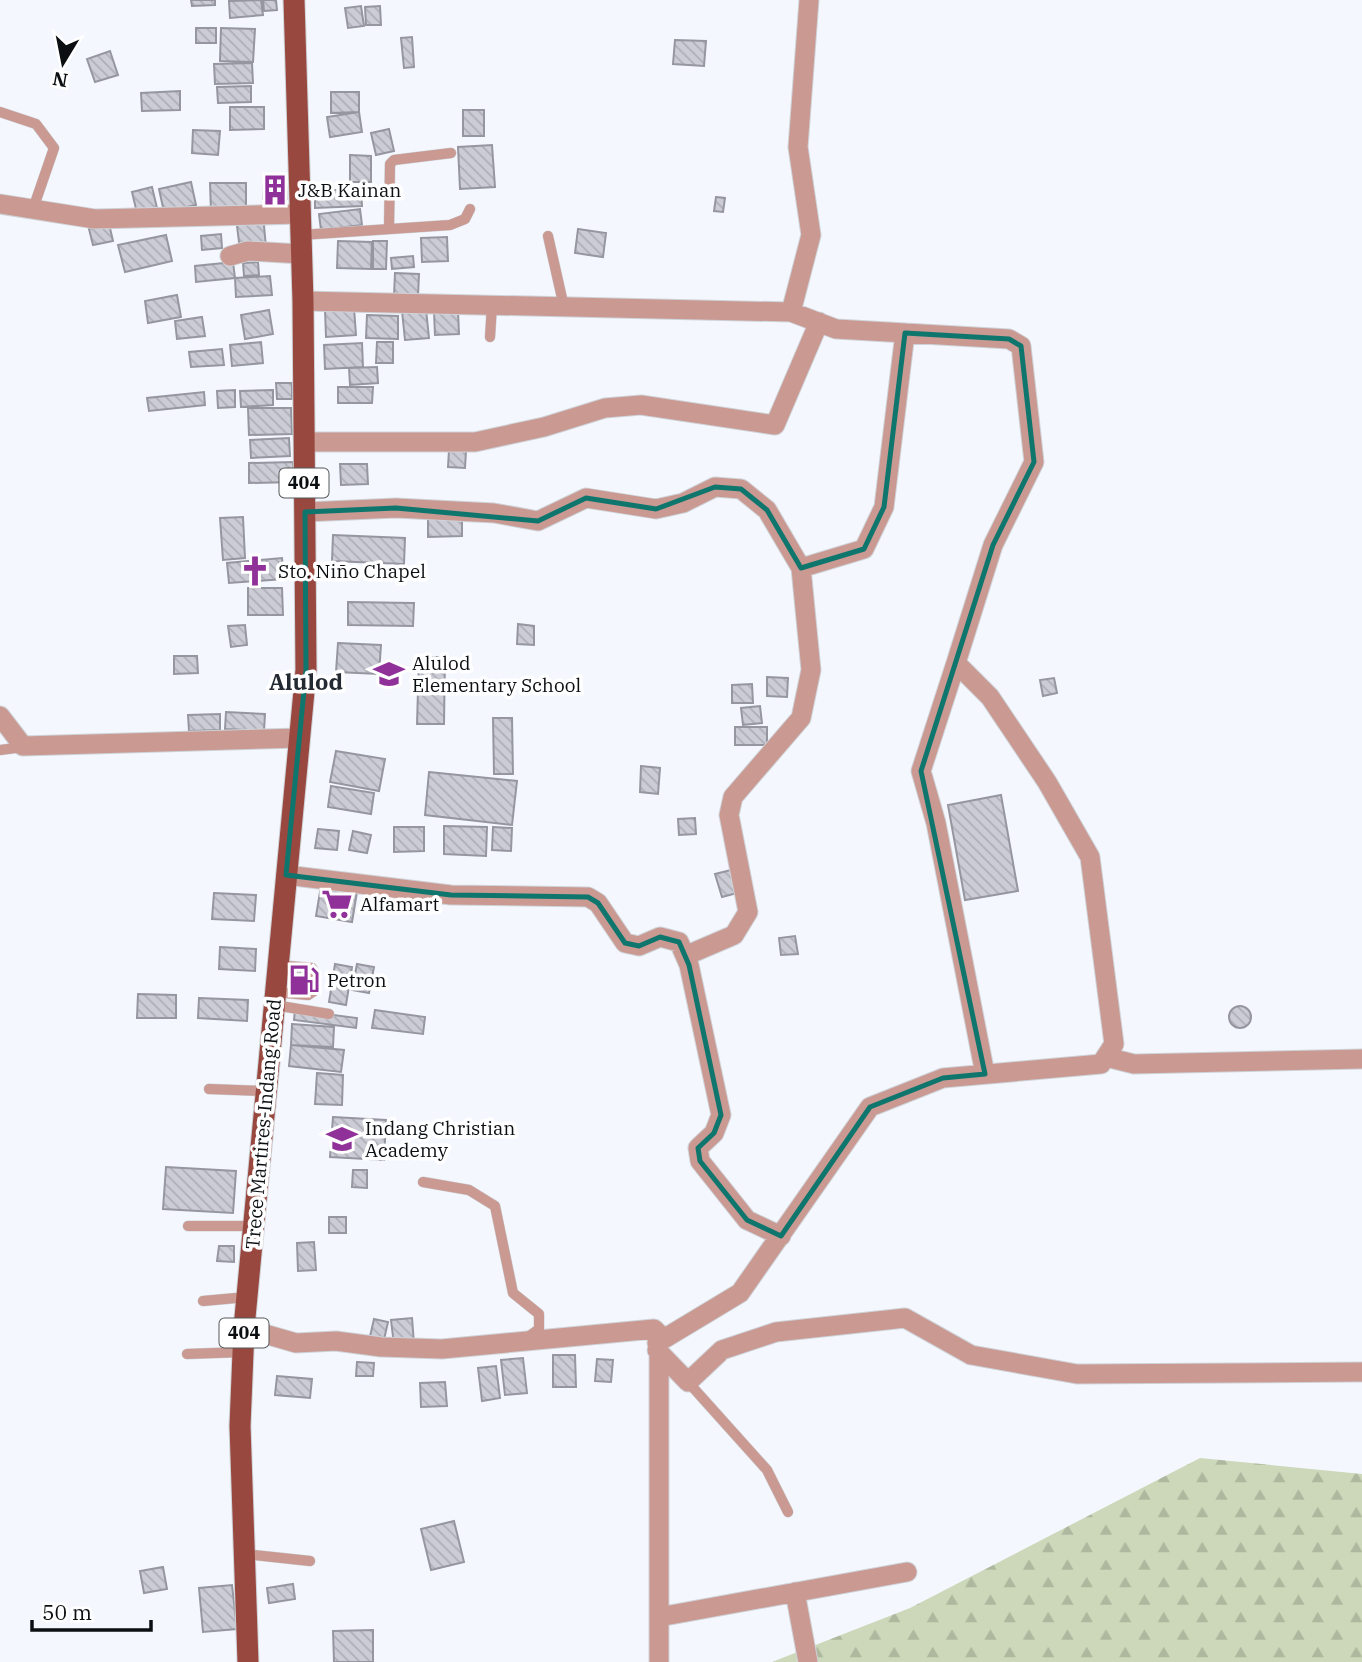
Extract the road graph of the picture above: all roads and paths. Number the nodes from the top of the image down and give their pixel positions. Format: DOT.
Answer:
graph roads {
  1 [pos="294,0"];
  2 [pos="809,0"];
  3 [pos="0,113"];
  4 [pos="451,153"];
  5 [pos="0,204"];
  6 [pos="33,209"];
  7 [pos="470,209"];
  8 [pos="300,214"];
  9 [pos="389,229"];
  10 [pos="548,236"];
  11 [pos="301,245"];
  12 [pos="230,256"];
  13 [pos="303,301"];
  14 [pos="492,305"];
  15 [pos="564,307"];
  16 [pos="791,312"];
  17 [pos="819,322"];
  18 [pos="905,333"];
  19 [pos="490,337"];
  20 [pos="304,442"];
  21 [pos="305,512"];
  22 [pos="801,568"];
  23 [pos="956,663"];
  24 [pos="0,716"];
  25 [pos="299,738"];
  26 [pos="23,746"];
  27 [pos="0,750"];
  28 [pos="286,875"];
  29 [pos="685,956"];
  30 [pos="277,965"];
  31 [pos="274,998"];
  32 [pos="329,1014"];
  33 [pos="1106,1057"];
  34 [pos="1362,1059"];
  35 [pos="985,1074"];
  36 [pos="209,1088"];
  37 [pos="265,1091"];
  38 [pos="423,1182"];
  39 [pos="188,1226"];
  40 [pos="253,1226"];
  41 [pos="781,1236"];
  42 [pos="248,1297"];
  43 [pos="203,1301"];
  44 [pos="244,1328"];
  45 [pos="522,1342"];
  46 [pos="657,1346"];
  47 [pos="243,1352"];
  48 [pos="187,1354"];
  49 [pos="1362,1372"];
  50 [pos="688,1382"];
  51 [pos="788,1512"];
  52 [pos="243,1554"];
  53 [pos="310,1561"];
  54 [pos="907,1572"];
  55 [pos="795,1592"];
  56 [pos="659,1617"];
  57 [pos="248,1662"];
  58 [pos="659,1662"];
  59 [pos="808,1662"];
  1 -- 8 [label="main road, Trece Martires-Indang Road / 404"];
  2 -- 16 [label="street"];
  3 -- 6 [label="lane"];
  4 -- 9 [label="lane"];
  5 -- 6 [label="street"];
  6 -- 8 [label="street"];
  7 -- 9 [label="lane"];
  8 -- 11 [label="main road, Trece Martires-Indang Road / 404"];
  9 -- 11 [label="lane"];
  10 -- 15 [label="lane"];
  11 -- 12 [label="street"];
  11 -- 13 [label="main road, Trece Martires-Indang Road / 404"];
  13 -- 14 [label="street"];
  13 -- 20 [label="main road, Trece Martires-Indang Road / 404"];
  14 -- 15 [label="street"];
  14 -- 19 [label="lane"];
  15 -- 16 [label="street"];
  16 -- 17 [label="street"];
  17 -- 18 [label="street"];
  17 -- 20 [label="street"];
  18 -- 22 [label="street"];
  18 -- 23 [label="street"];
  20 -- 21 [label="main road, Trece Martires-Indang Road / 404"];
  21 -- 22 [label="street"];
  21 -- 25 [label="main road, Trece Martires-Indang Road / 404"];
  22 -- 29 [label="street"];
  23 -- 33 [label="street"];
  23 -- 35 [label="street"];
  24 -- 26 [label="street"];
  25 -- 26 [label="street"];
  25 -- 28 [label="main road, Trece Martires-Indang Road / 404"];
  26 -- 27 [label="lane"];
  28 -- 29 [label="street"];
  28 -- 30 [label="main road, Trece Martires-Indang Road / 404"];
  29 -- 41 [label="street"];
  30 -- 31 [label="main road, Trece Martires-Indang Road / 404"];
  30 -- 31 [label="lane"];
  31 -- 32 [label="lane"];
  31 -- 37 [label="main road, Trece Martires-Indang Road / 404"];
  33 -- 34 [label="street"];
  33 -- 35 [label="street"];
  35 -- 41 [label="street"];
  36 -- 37 [label="lane"];
  37 -- 40 [label="main road, Trece Martires-Indang Road / 404"];
  38 -- 45 [label="lane"];
  39 -- 40 [label="lane"];
  40 -- 42 [label="main road, Trece Martires-Indang Road / 404"];
  41 -- 46 [label="street"];
  42 -- 43 [label="lane"];
  42 -- 44 [label="main road, Trece Martires-Indang Road / 404"];
  44 -- 45 [label="street"];
  44 -- 47 [label="main road, Trece Martires-Indang Road / 404"];
  45 -- 46 [label="street"];
  46 -- 50 [label="street"];
  46 -- 56 [label="street"];
  47 -- 48 [label="lane"];
  47 -- 52 [label="main road, Trece Martires-Indang Road / 404"];
  49 -- 50 [label="street"];
  50 -- 51 [label="lane"];
  52 -- 53 [label="lane"];
  52 -- 57 [label="main road, Trece Martires-Indang Road / 404"];
  54 -- 55 [label="street"];
  55 -- 56 [label="street"];
  55 -- 59 [label="street"];
  56 -- 58 [label="street"];
}
